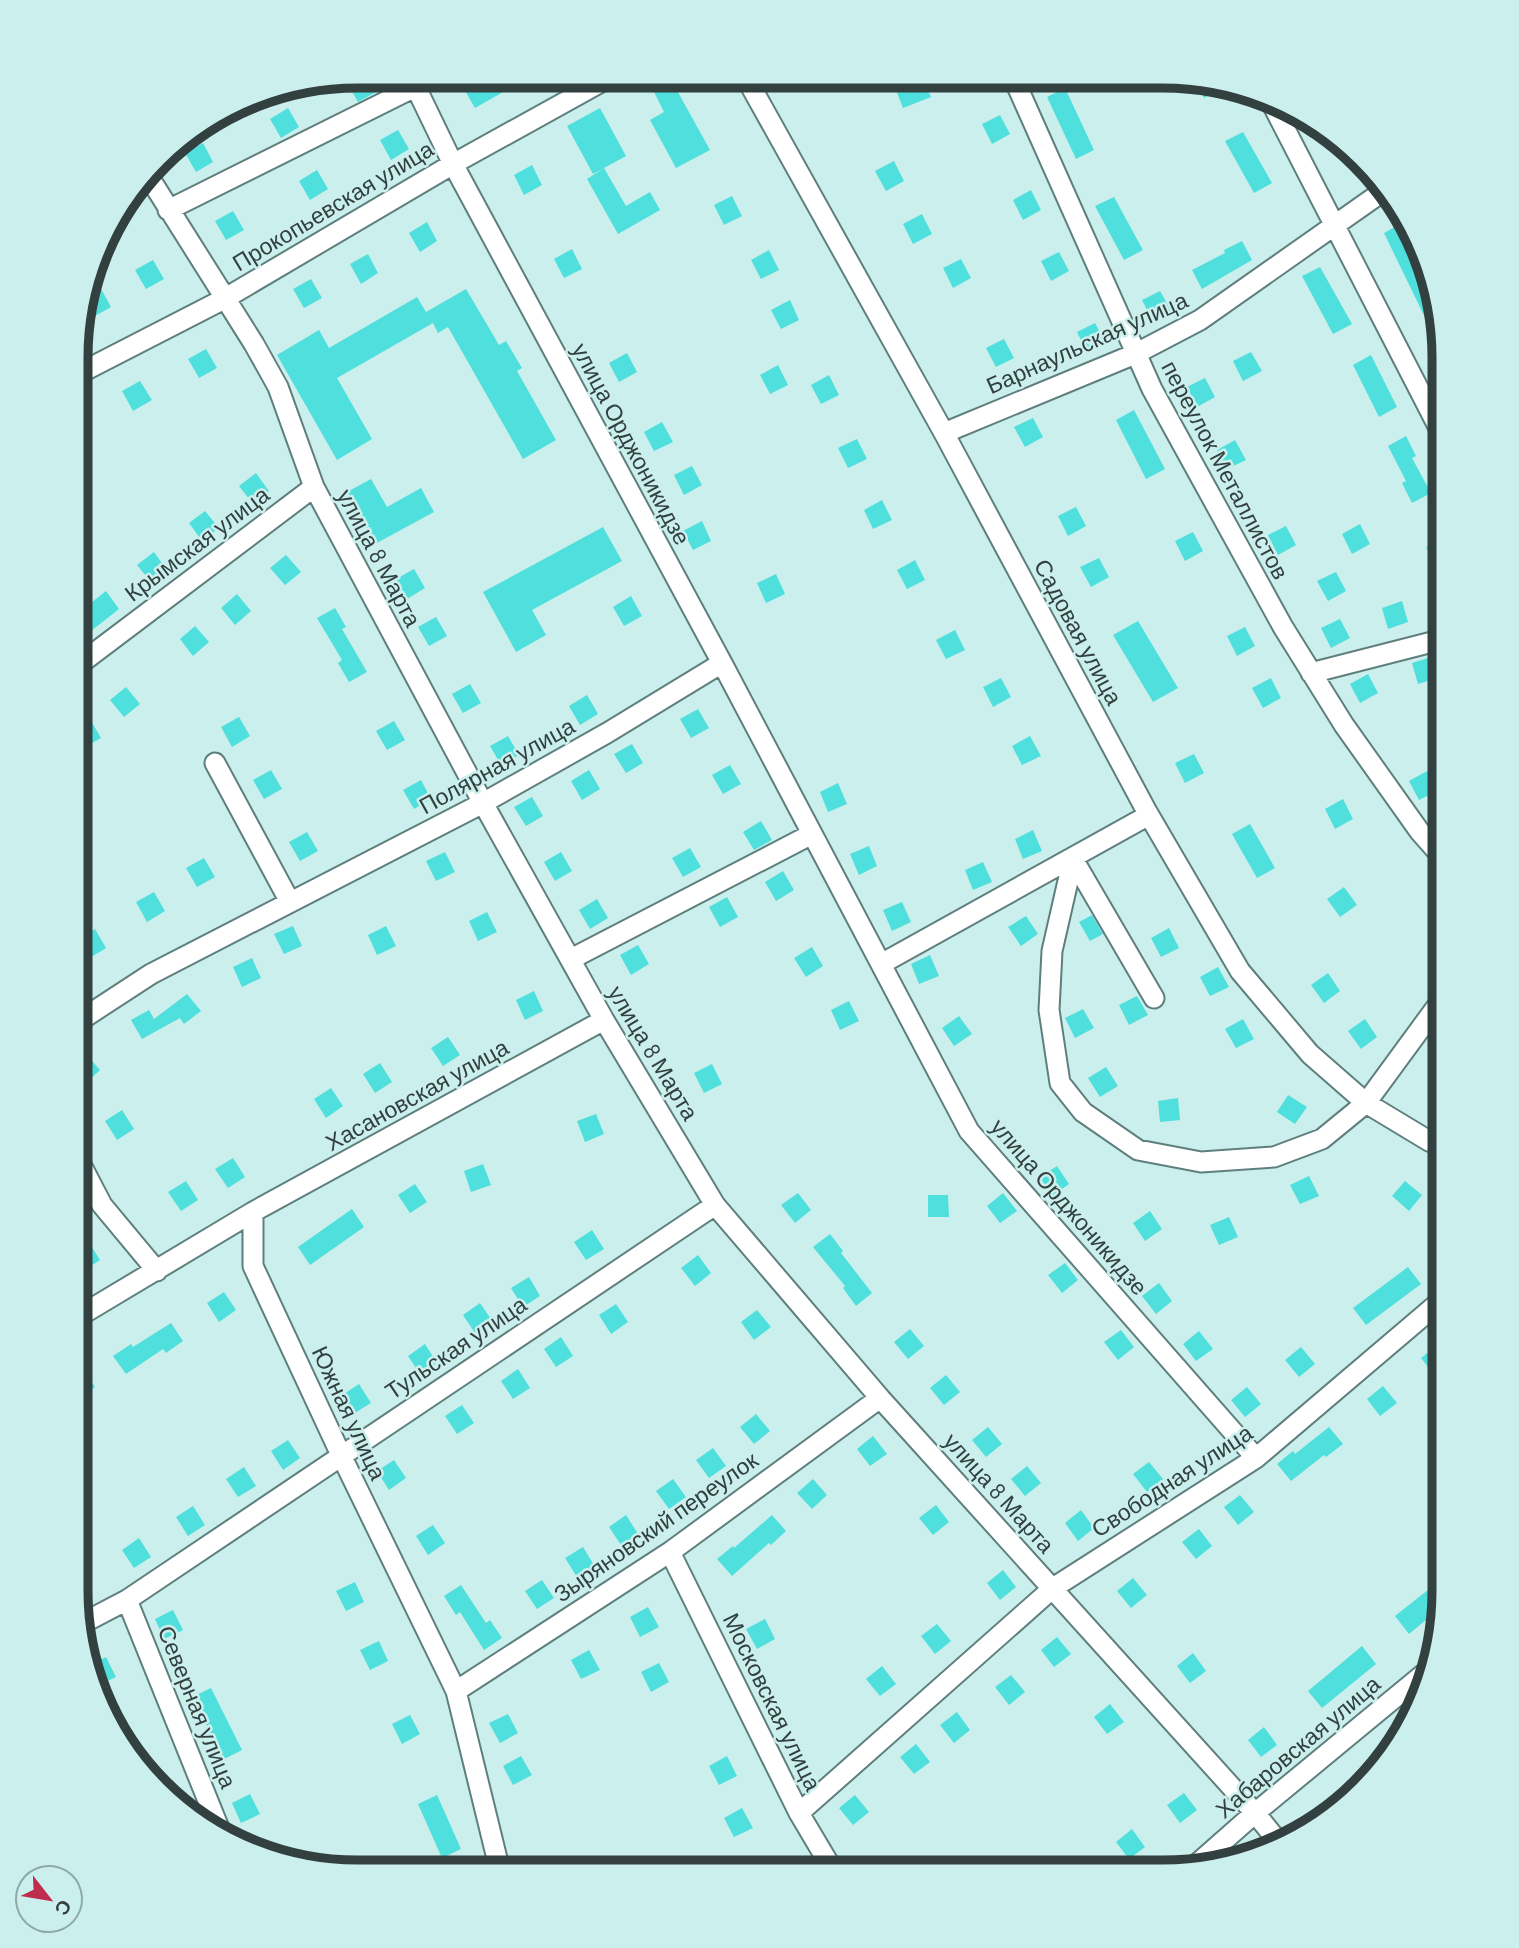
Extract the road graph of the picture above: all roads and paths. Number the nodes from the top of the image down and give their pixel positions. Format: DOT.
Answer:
graph roads {
  1 [pos="399,88"];
  2 [pos="415,88"];
  3 [pos="590,88"];
  4 [pos="752,88"];
  5 [pos="1018,88"];
  6 [pos="1277,113"];
  7 [pos="453,164"];
  8 [pos="152,182"];
  9 [pos="1378,195"];
  10 [pos="168,210"];
  11 [pos="1335,226"];
  12 [pos="224,299"];
  13 [pos="1135,354"];
  14 [pos="88,369"];
  15 [pos="1432,415"];
  16 [pos="944,433"];
  17 [pos="313,487"];
  18 [pos="1432,642"];
  19 [pos="88,658"];
  20 [pos="722,663"];
  21 [pos="1311,673"];
  22 [pos="215,763"];
  23 [pos="484,803"];
  24 [pos="1149,815"];
  25 [pos="812,834"];
  26 [pos="1432,844"];
  27 [pos="1073,859"];
  28 [pos="290,902"];
  29 [pos="571,960"];
  30 [pos="881,964"];
  31 [pos="1154,998"];
  32 [pos="1432,1013"];
  33 [pos="88,1015"];
  34 [pos="604,1020"];
  35 [pos="1366,1103"];
  36 [pos="1432,1142"];
  37 [pos="88,1178"];
  38 [pos="715,1205"];
  39 [pos="253,1212"];
  40 [pos="157,1271"];
  41 [pos="1432,1307"];
  42 [pos="88,1311"];
  43 [pos="880,1398"];
  44 [pos="341,1455"];
  45 [pos="1256,1458"];
  46 [pos="670,1552"];
  47 [pos="1053,1588"];
  48 [pos="127,1600"];
  49 [pos="89,1620"];
  50 [pos="1416,1680"];
  51 [pos="456,1691"];
  52 [pos="799,1812"];
  53 [pos="1255,1813"];
  54 [pos="216,1820"];
  55 [pos="1274,1837"];
  56 [pos="1205,1857"];
  57 [pos="497,1860"];
  58 [pos="827,1860"];
  1 -- 10 [label="street"];
  2 -- 7 [label="street, улица Орджоникидзе"];
  3 -- 7 [label="street, Прокопьевская улица"];
  4 -- 16 [label="street, Садовая улица"];
  5 -- 13 [label="street, переулок Металлистов"];
  6 -- 11 [label="street"];
  7 -- 12 [label="street, Прокопьевская улица"];
  7 -- 20 [label="street, улица Орджоникидзе"];
  8 -- 10 [label="street, улица 8 Марта"];
  9 -- 11 [label="street, Барнаульская улица"];
  10 -- 12 [label="street, улица 8 Марта"];
  11 -- 13 [label="street, Барнаульская улица"];
  11 -- 15 [label="street"];
  12 -- 14 [label="street, Прокопьевская улица"];
  12 -- 17 [label="street, улица 8 Марта"];
  13 -- 16 [label="street, Барнаульская улица"];
  13 -- 21 [label="street, переулок Металлистов"];
  16 -- 24 [label="street, Садовая улица"];
  17 -- 19 [label="street, Крымская улица"];
  17 -- 23 [label="street, улица 8 Марта"];
  18 -- 21 [label="street"];
  20 -- 23 [label="street, Полярная улица"];
  20 -- 25 [label="street, улица Орджоникидзе"];
  21 -- 26 [label="street, переулок Металлистов"];
  22 -- 28 [label="street"];
  23 -- 28 [label="street, Полярная улица"];
  23 -- 29 [label="street, улица 8 Марта"];
  24 -- 27 [label="street"];
  24 -- 35 [label="street, Садовая улица"];
  25 -- 29 [label="street"];
  25 -- 30 [label="street, улица Орджоникидзе"];
  27 -- 30 [label="street"];
  27 -- 31 [label="street"];
  27 -- 35 [label="street"];
  28 -- 33 [label="street, Полярная улица"];
  29 -- 34 [label="street, улица 8 Марта"];
  30 -- 45 [label="street, улица Орджоникидзе"];
  32 -- 35 [label="street"];
  34 -- 38 [label="street, улица 8 Марта"];
  34 -- 39 [label="street, Хасановская улица"];
  35 -- 36 [label="street, Садовая улица"];
  37 -- 40 [label="street"];
  38 -- 43 [label="street, улица 8 Марта"];
  38 -- 44 [label="street, Тульская улица"];
  39 -- 40 [label="street"];
  39 -- 44 [label="street, Южная улица"];
  40 -- 42 [label="street"];
  41 -- 45 [label="street, Свободная улица"];
  43 -- 46 [label="street, Зыряновский переулок"];
  43 -- 47 [label="street, улица 8 Марта"];
  44 -- 48 [label="street, Тульская улица"];
  44 -- 51 [label="street, Южная улица"];
  45 -- 47 [label="street, Свободная улица"];
  46 -- 51 [label="street, Зыряновский переулок"];
  46 -- 52 [label="street, Московская улица"];
  47 -- 52 [label="street, Свободная улица"];
  47 -- 53 [label="street, улица 8 Марта"];
  48 -- 49 [label="street, Тульская улица"];
  48 -- 54 [label="street, Северная улица"];
  50 -- 53 [label="street, Хабаровская улица"];
  51 -- 57 [label="street, Южная улица"];
  52 -- 58 [label="street, Московская улица"];
  53 -- 55 [label="street, улица 8 Марта"];
  53 -- 56 [label="street, Хабаровская улица"];
}
